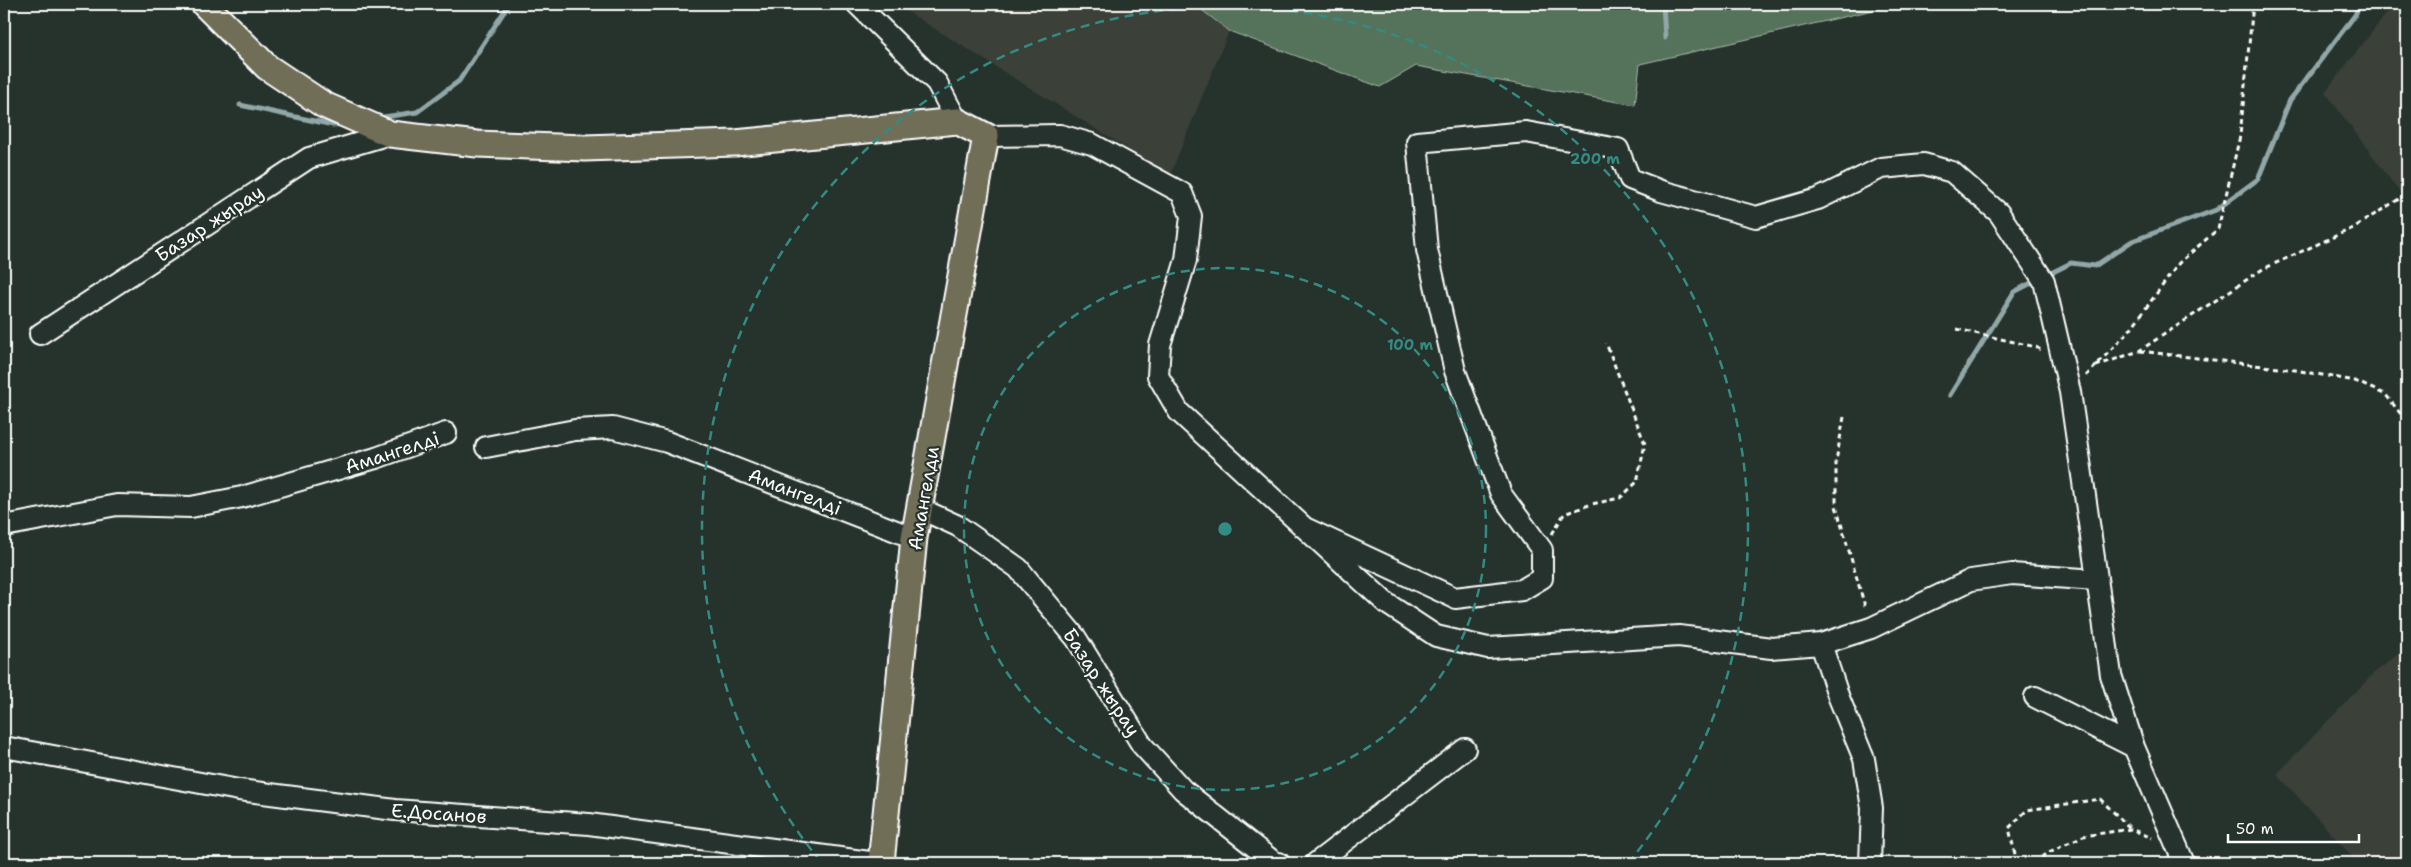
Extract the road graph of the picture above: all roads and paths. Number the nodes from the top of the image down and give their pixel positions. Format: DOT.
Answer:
graph roads {
  1 [pos="204,4"];
  2 [pos="857,4"];
  3 [pos="2252,4"];
  4 [pos="957,121"];
  5 [pos="390,134"];
  6 [pos="986,136"];
  7 [pos="2407,194"];
  8 [pos="1957,329"];
  9 [pos="40,334"];
  10 [pos="1606,343"];
  11 [pos="2139,351"];
  12 [pos="2063,365"];
  13 [pos="2096,366"];
  14 [pos="2070,392"];
  15 [pos="1844,416"];
  16 [pos="2407,422"];
  17 [pos="446,433"];
  18 [pos="486,447"];
  19 [pos="921,509"];
  20 [pos="4,526"];
  21 [pos="1303,526"];
  22 [pos="914,538"];
  23 [pos="1542,550"];
  24 [pos="2097,580"];
  25 [pos="1871,628"];
  26 [pos="1821,644"];
  27 [pos="2035,697"];
  28 [pos="4,747"];
  29 [pos="2134,747"];
  30 [pos="1465,749"];
  31 [pos="2132,828"];
  32 [pos="2181,856"];
  33 [pos="877,863"];
  34 [pos="881,863"];
  35 [pos="1278,863"];
  36 [pos="1316,863"];
  37 [pos="1870,863"];
  38 [pos="2017,863"];
  39 [pos="2036,863"];
  1 -- 5 [label="main road"];
  2 -- 4 [label="street"];
  3 -- 13 [label="path"];
  4 -- 5 [label="main road"];
  4 -- 6 [label="main road"];
  5 -- 9 [label="street, Базар жырау"];
  6 -- 19 [label="main road, Амангелди"];
  6 -- 21 [label="street"];
  7 -- 11 [label="path"];
  8 -- 12 [label="path"];
  10 -- 23 [label="path"];
  11 -- 13 [label="path"];
  11 -- 16 [label="path"];
  12 -- 14 [label="street"];
  12 -- 23 [label="street"];
  13 -- 14 [label="path"];
  14 -- 24 [label="street"];
  15 -- 25 [label="path"];
  17 -- 20 [label="street, Амангелді"];
  18 -- 22 [label="street, Амангелді"];
  19 -- 22 [label="main road, Амангелди"];
  19 -- 35 [label="street, Базар жырау"];
  21 -- 23 [label="street"];
  21 -- 26 [label="street"];
  22 -- 34 [label="main road, Амангелди"];
  24 -- 25 [label="street"];
  24 -- 29 [label="street"];
  25 -- 26 [label="street"];
  26 -- 37 [label="street"];
  27 -- 29 [label="street"];
  28 -- 33 [label="street, Е.Досанов"];
  29 -- 32 [label="street"];
  30 -- 36 [label="street"];
  31 -- 32 [label="path"];
  31 -- 38 [label="path"];
  31 -- 39 [label="path"];
}
